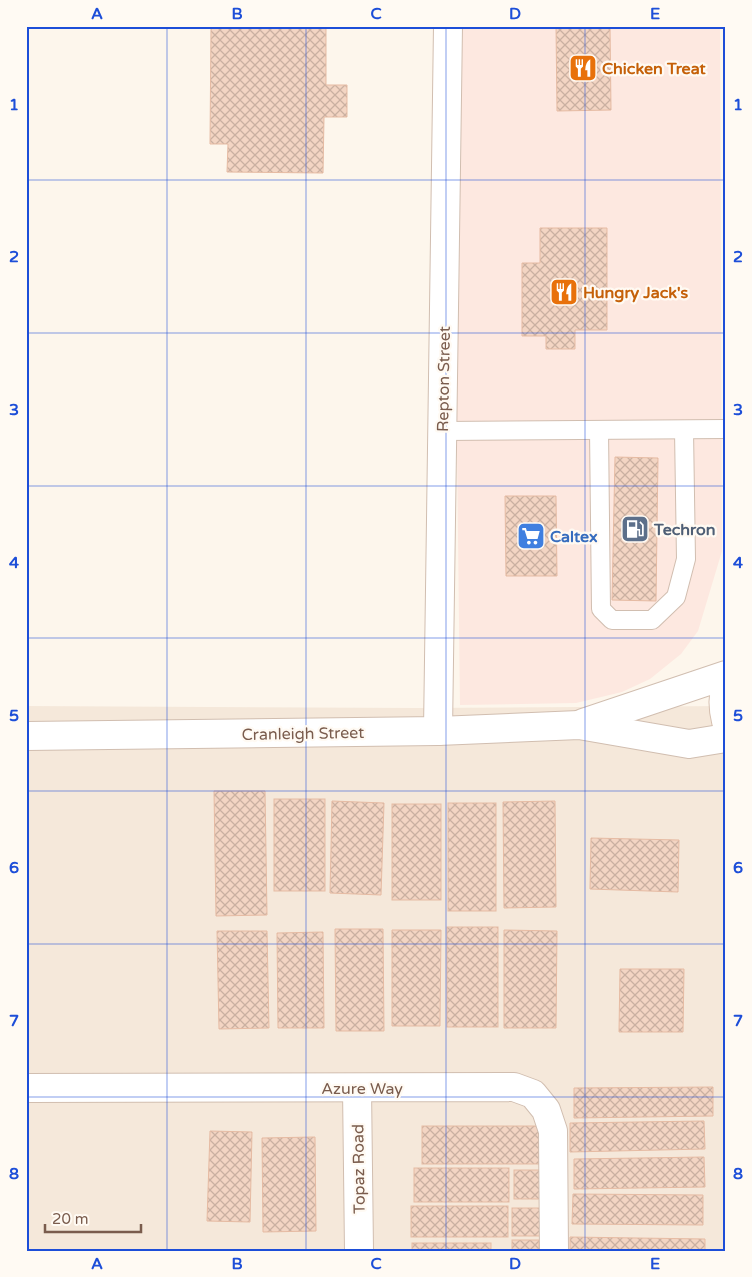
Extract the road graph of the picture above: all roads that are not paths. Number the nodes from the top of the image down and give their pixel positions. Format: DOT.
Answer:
graph roads {
  1 [pos="448,26"];
  2 [pos="726,429"];
  3 [pos="599,430"];
  4 [pos="684,430"];
  5 [pos="442,431"];
  6 [pos="726,675"];
  7 [pos="726,686"];
  8 [pos="726,722"];
  9 [pos="579,724"];
  10 [pos="438,731"];
  11 [pos="26,736"];
  12 [pos="726,738"];
  13 [pos="26,1088"];
  14 [pos="357,1088"];
  15 [pos="359,1251"];
  16 [pos="554,1251"];
  1 -- 5 [label="street, Repton Street"];
  2 -- 4 [label="lane"];
  3 -- 4 [label="lane"];
  3 -- 4 [label="lane"];
  3 -- 5 [label="lane"];
  5 -- 10 [label="street, Repton Street"];
  6 -- 9 [label="street, Cranleigh Street"];
  7 -- 8 [label="street"];
  9 -- 10 [label="street, Cranleigh Street"];
  9 -- 12 [label="street, Cranleigh Street"];
  10 -- 11 [label="street, Cranleigh Street"];
  13 -- 14 [label="street, Azure Way"];
  14 -- 15 [label="street, Topaz Road"];
  14 -- 16 [label="street, Azure Way"];
}
